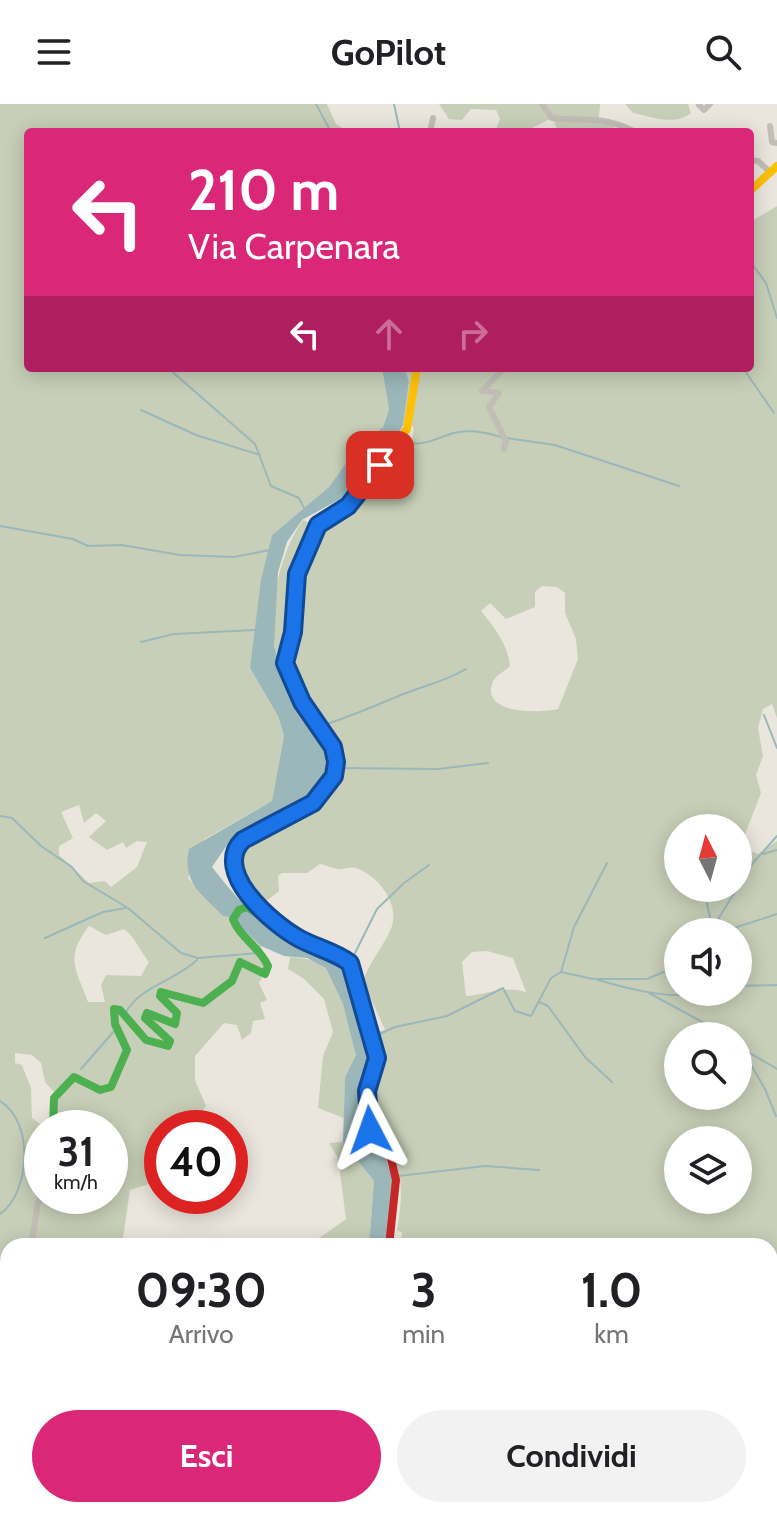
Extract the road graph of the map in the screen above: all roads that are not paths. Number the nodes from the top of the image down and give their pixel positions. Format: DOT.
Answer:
graph roads {
  1 [pos="542,104"];
  2 [pos="710,104"];
  3 [pos="699,105"];
  4 [pos="433,118"];
  5 [pos="770,126"];
  6 [pos="431,128"];
  7 [pos="625,128"];
  8 [pos="777,143"];
  9 [pos="754,160"];
  10 [pos="774,170"];
  11 [pos="754,188"];
  12 [pos="416,372"];
  13 [pos="500,372"];
  14 [pos="504,449"];
  15 [pos="299,938"];
  16 [pos="52,1110"];
  17 [pos="36,1214"];
  18 [pos="32,1238"];
  19 [pos="390,1238"];
  1 -- 7 [label="street"];
  2 -- 3 [label="street"];
  4 -- 6 [label="street"];
  5 -- 8 [label="street"];
  9 -- 10 [label="street"];
  10 -- 11 [label="street"];
  12 -- 15 [label="street"];
  13 -- 14 [label="street"];
  15 -- 16 [label="street"];
  15 -- 19 [label="street"];
  17 -- 18 [label="street"];
}
